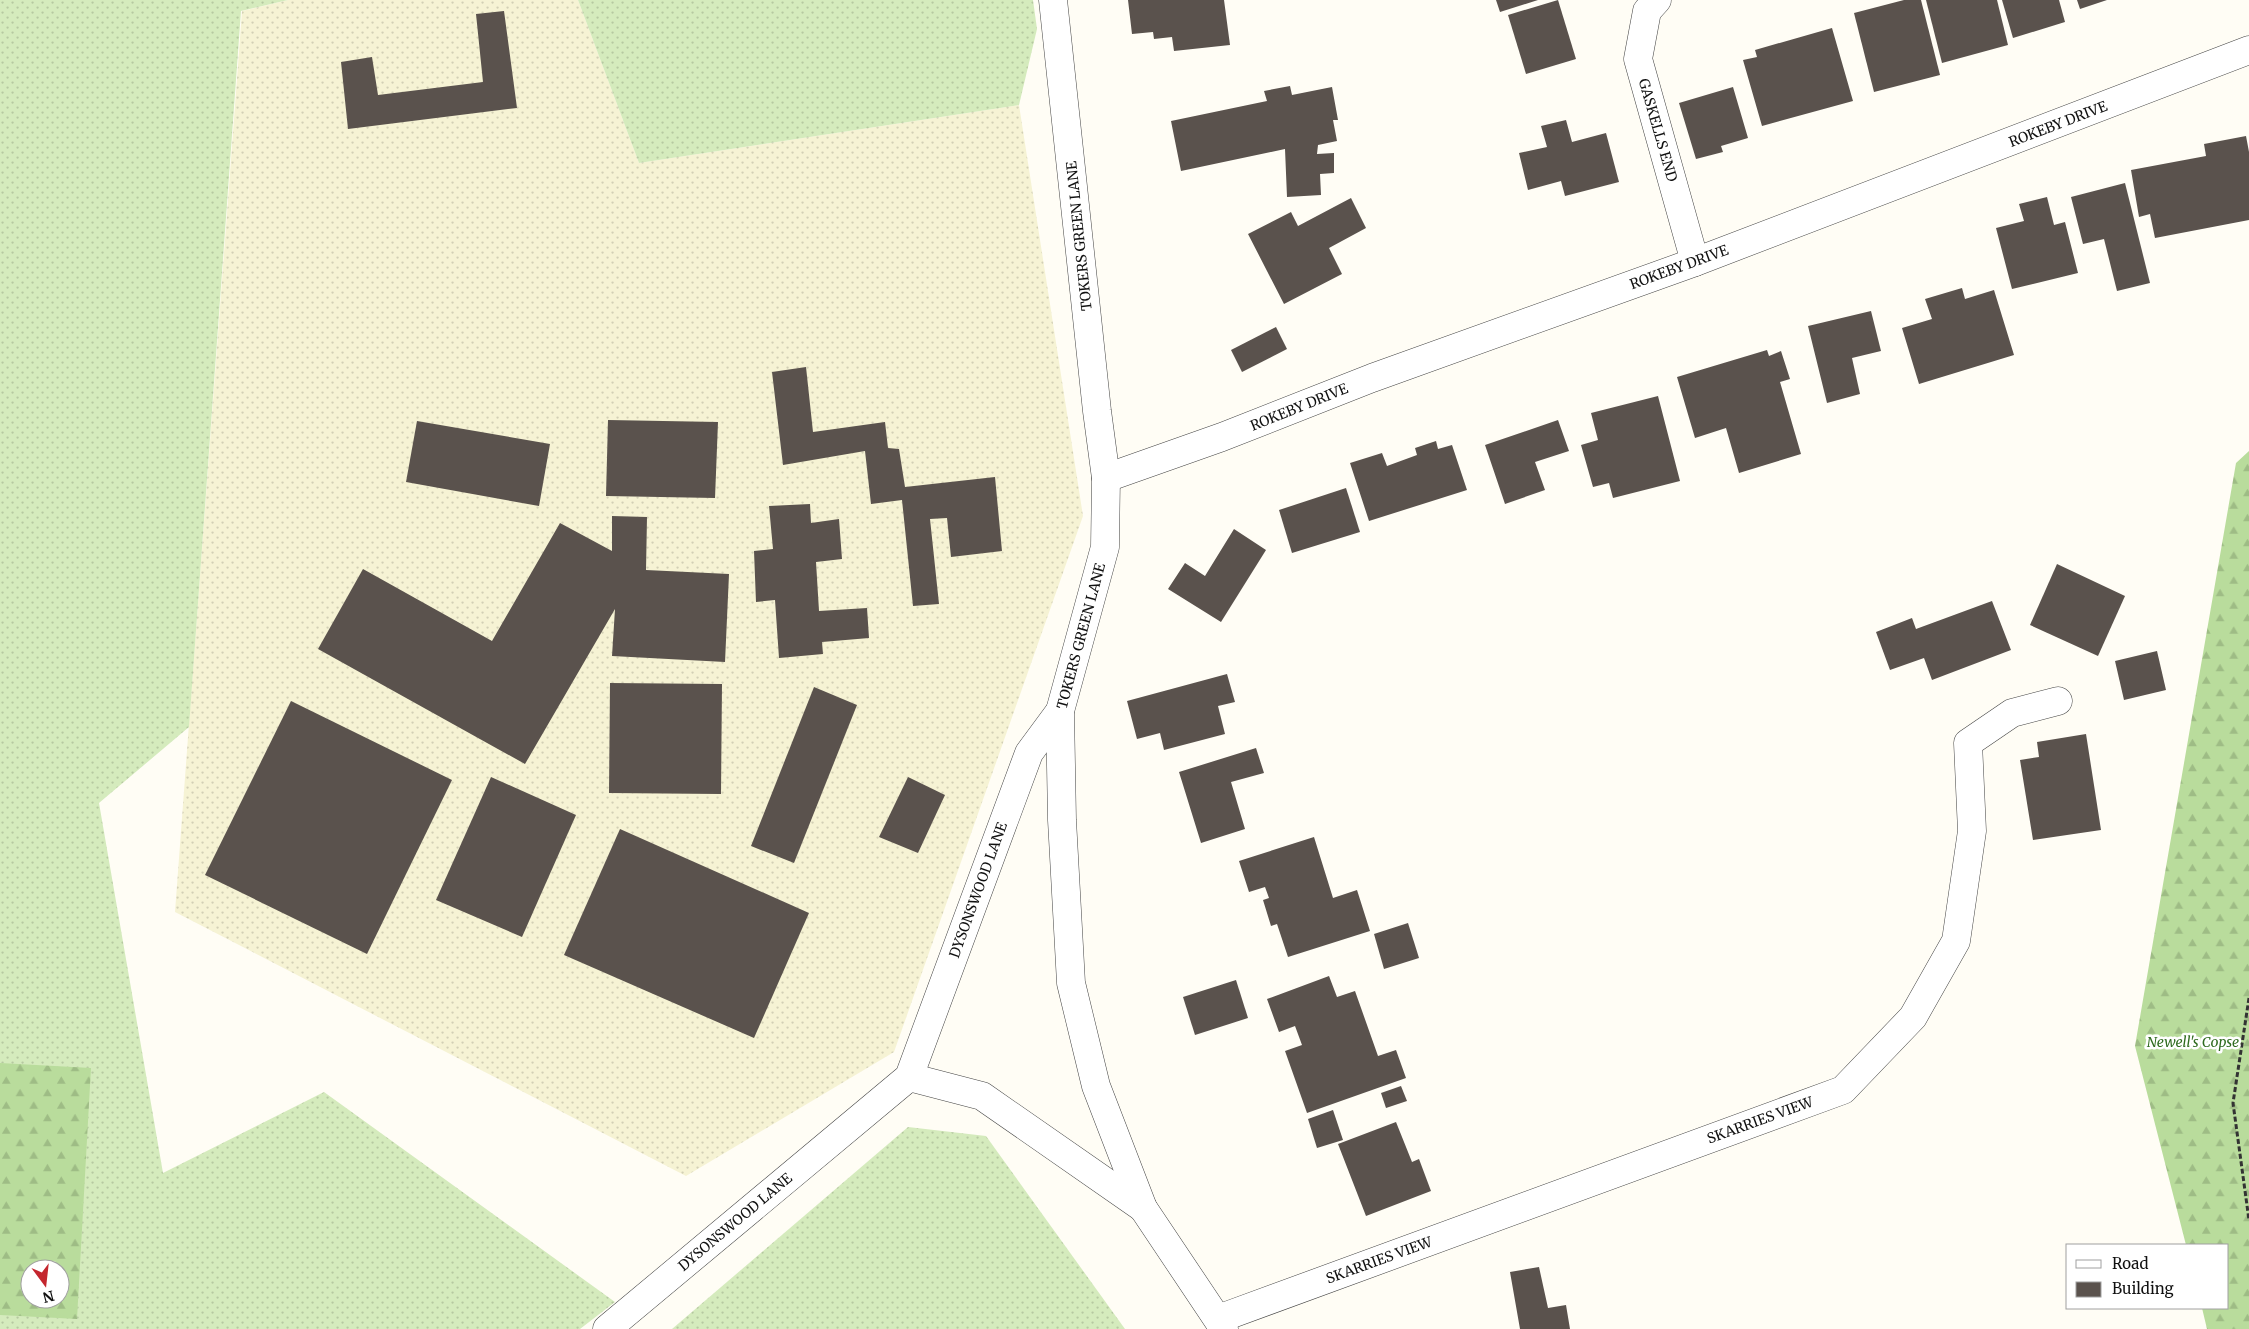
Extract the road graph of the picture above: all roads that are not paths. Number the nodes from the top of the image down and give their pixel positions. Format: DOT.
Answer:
graph roads {
  1 [pos="1053,0"];
  2 [pos="1657,0"];
  3 [pos="2249,50"];
  4 [pos="1695,262"];
  5 [pos="1106,478"];
  6 [pos="2058,701"];
  7 [pos="1060,711"];
  8 [pos="910,1077"];
  9 [pos="1143,1208"];
  10 [pos="1221,1324"];
  11 [pos="607,1329"];
  1 -- 5 [label="street, TOKERS GREEN LANE"];
  2 -- 4 [label="street, GASKELLS END"];
  3 -- 4 [label="street, ROKEBY DRIVE"];
  4 -- 5 [label="street, ROKEBY DRIVE"];
  5 -- 7 [label="street, TOKERS GREEN LANE"];
  6 -- 10 [label="street, SKARRIES VIEW"];
  7 -- 8 [label="street, DYSONSWOOD LANE"];
  7 -- 9 [label="street, TOKERS GREEN LANE"];
  8 -- 9 [label="street"];
  8 -- 11 [label="street, DYSONSWOOD LANE"];
  9 -- 10 [label="street, TOKERS GREEN LANE"];
}
